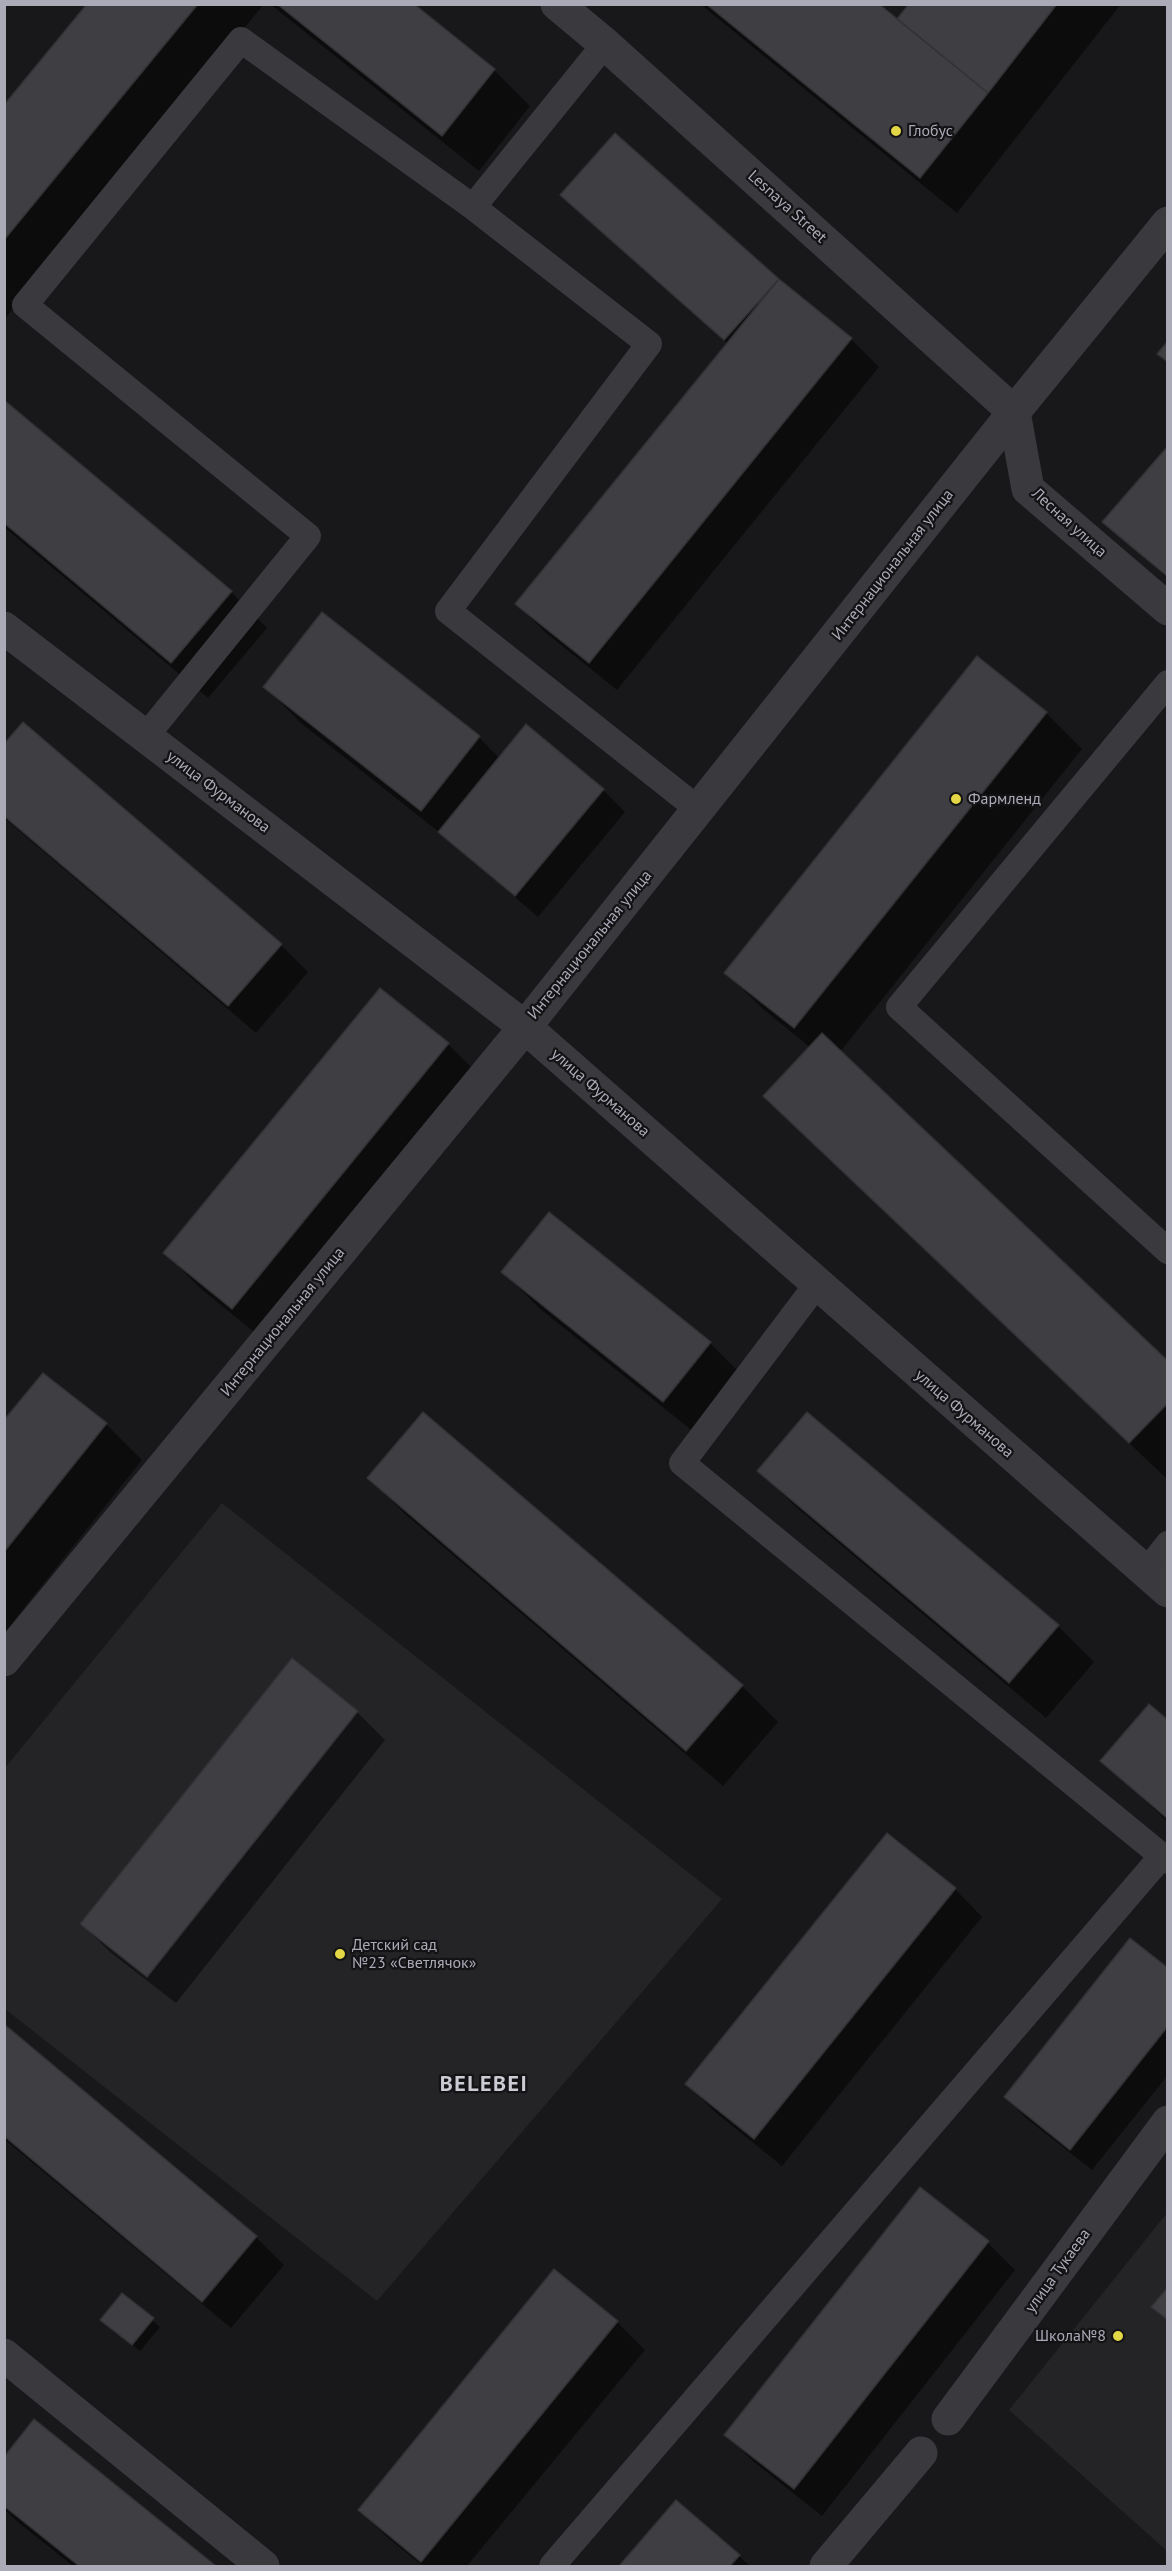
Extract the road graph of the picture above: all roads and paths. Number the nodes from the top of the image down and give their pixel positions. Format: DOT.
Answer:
graph roads {
  1 [pos="557,4"];
  2 [pos="605,44"];
  3 [pos="473,207"];
  4 [pos="1163,238"];
  5 [pos="1014,412"];
  6 [pos="1167,609"];
  7 [pos="4,628"];
  8 [pos="1167,683"];
  9 [pos="146,736"];
  10 [pos="699,809"];
  11 [pos="525,1027"];
  12 [pos="1167,1251"];
  13 [pos="817,1284"];
  14 [pos="1167,1544"];
  15 [pos="1156,1582"];
  16 [pos="4,1660"];
  17 [pos="1165,1858"];
  18 [pos="1167,2122"];
  19 [pos="4,2355"];
  20 [pos="948,2419"];
  21 [pos="921,2453"];
  22 [pos="263,2566"];
  23 [pos="552,2566"];
  24 [pos="826,2566"];
  1 -- 2 [label="street, Lesnaya Street"];
  2 -- 3 [label="lane"];
  2 -- 5 [label="street, Lesnaya Street"];
  3 -- 9 [label="lane"];
  3 -- 10 [label="lane"];
  4 -- 5 [label="street, Интернациональная улица"];
  5 -- 6 [label="street, Лесная улица"];
  5 -- 10 [label="street, Интернациональная улица"];
  7 -- 9 [label="street, улица Фурманова"];
  8 -- 12 [label="lane"];
  9 -- 11 [label="street, улица Фурманова"];
  10 -- 11 [label="street, Интернациональная улица"];
  11 -- 13 [label="street, улица Фурманова"];
  11 -- 16 [label="street, Интернациональная улица"];
  13 -- 15 [label="street, улица Фурманова"];
  13 -- 17 [label="lane"];
  14 -- 15 [label="lane"];
  17 -- 23 [label="lane"];
  18 -- 20 [label="street, улица Тукаева"];
  19 -- 22 [label="street"];
  21 -- 24 [label="street"];
}
